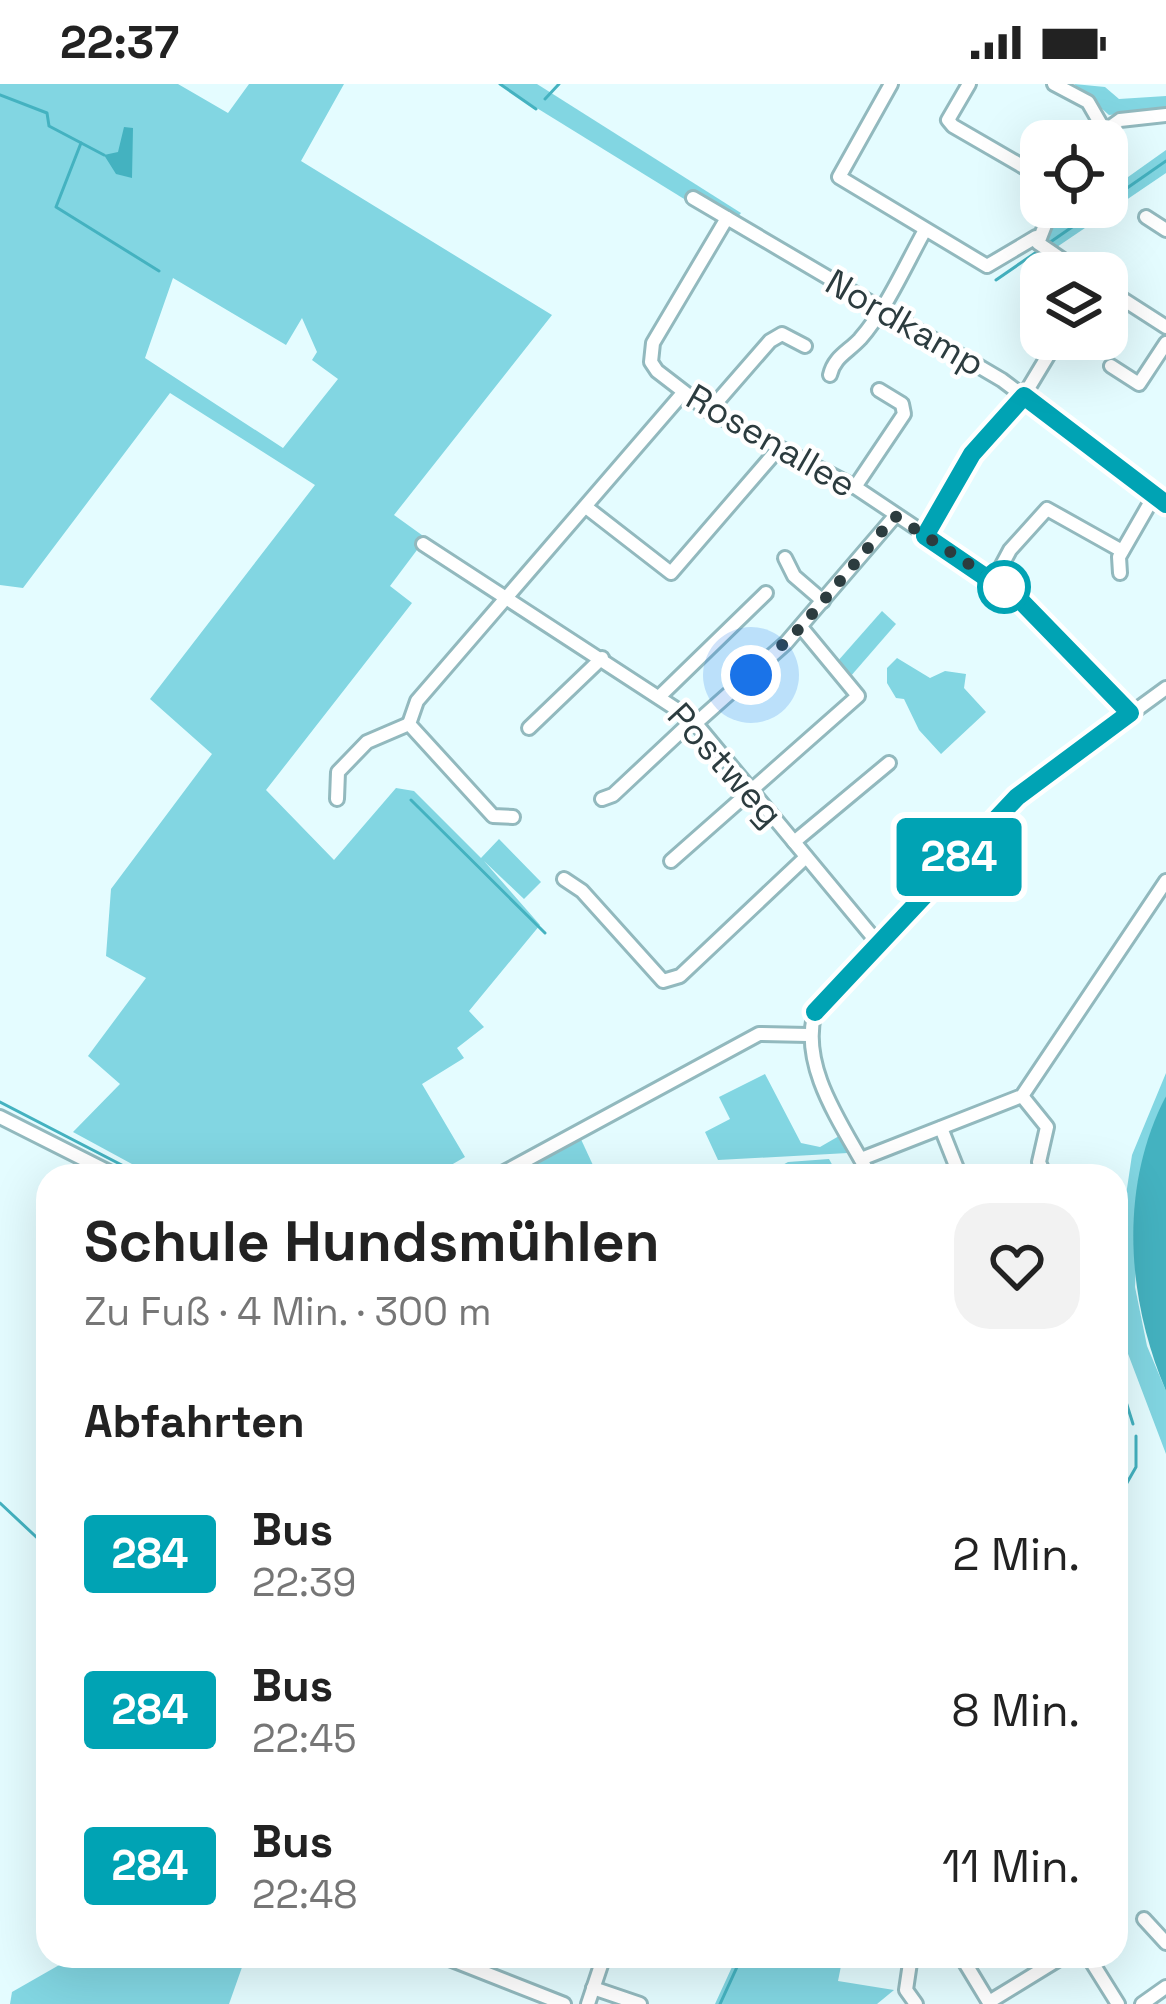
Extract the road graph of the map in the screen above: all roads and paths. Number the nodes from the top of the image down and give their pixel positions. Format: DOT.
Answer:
graph roads {
  1 [pos="891,84"];
  2 [pos="969,84"];
  3 [pos="1054,84"];
  4 [pos="1166,115"];
  5 [pos="1098,120"];
  6 [pos="1120,120"];
  7 [pos="1020,165"];
  8 [pos="693,198"];
  9 [pos="1146,217"];
  10 [pos="728,218"];
  11 [pos="1041,228"];
  12 [pos="925,230"];
  13 [pos="1166,230"];
  14 [pos="1036,237"];
  15 [pos="1049,252"];
  16 [pos="1128,303"];
  17 [pos="880,309"];
  18 [pos="1166,327"];
  19 [pos="1166,343"];
  20 [pos="805,346"];
  21 [pos="1045,360"];
  22 [pos="1111,366"];
  23 [pos="830,375"];
  24 [pos="879,390"];
  25 [pos="683,393"];
  26 [pos="1024,396"];
  27 [pos="709,411"];
  28 [pos="779,448"];
  29 [pos="855,487"];
  30 [pos="1160,500"];
  31 [pos="586,507"];
  32 [pos="895,516"];
  33 [pos="925,536"];
  34 [pos="423,544"];
  35 [pos="1122,551"];
  36 [pos="785,558"];
  37 [pos="1120,574"];
  38 [pos="994,580"];
  39 [pos="766,593"];
  40 [pos="508,598"];
  41 [pos="823,601"];
  42 [pos="801,627"];
  43 [pos="602,658"];
  44 [pos="1165,689"];
  45 [pos="661,695"];
  46 [pos="1130,713"];
  47 [pos="695,721"];
  48 [pos="409,724"];
  49 [pos="529,728"];
  50 [pos="889,764"];
  51 [pos="752,791"];
  52 [pos="337,799"];
  53 [pos="602,799"];
  54 [pos="513,817"];
  55 [pos="794,842"];
  56 [pos="806,857"];
  57 [pos="671,861"];
  58 [pos="564,879"];
  59 [pos="1166,881"];
  60 [pos="877,942"];
  61 [pos="663,981"];
  62 [pos="658,997"];
  63 [pos="808,1035"];
  64 [pos="1022,1096"];
  65 [pos="0,1117"];
  66 [pos="941,1128"];
  67 [pos="861,1160"];
  68 [pos="93,1164"];
  69 [pos="519,1164"];
  70 [pos="863,1164"];
  71 [pos="955,1164"];
  72 [pos="1040,1164"];
  73 [pos="1144,1919"];
  74 [pos="1166,1943"];
  75 [pos="488,1968"];
  76 [pos="600,1968"];
  77 [pos="910,1968"];
  78 [pos="968,1968"];
  79 [pos="1045,1968"];
  80 [pos="1096,1968"];
  81 [pos="1166,1987"];
  82 [pos="593,1988"];
  83 [pos="989,2003"];
  84 [pos="564,2004"];
  85 [pos="588,2004"];
  86 [pos="640,2004"];
  87 [pos="916,2004"];
  88 [pos="1118,2004"];
  89 [pos="1142,2004"];
  1 -- 12 [label="street"];
  2 -- 7 [label="street"];
  3 -- 5 [label="street"];
  4 -- 6 [label="street"];
  8 -- 10 [label="street, Nordkamp"];
  9 -- 13 [label="street"];
  10 -- 17 [label="street, Nordkamp"];
  10 -- 25 [label="street, Rosenallee"];
  11 -- 14 [label="street"];
  12 -- 14 [label="street"];
  12 -- 17 [label="street"];
  14 -- 15 [label="street"];
  16 -- 18 [label="street"];
  17 -- 23 [label="street"];
  17 -- 26 [label="street, Nordkamp"];
  19 -- 22 [label="street"];
  20 -- 27 [label="street"];
  21 -- 26 [label="street"];
  24 -- 29 [label="street"];
  25 -- 27 [label="street, Rosenallee"];
  25 -- 31 [label="street"];
  26 -- 30 [label="street, Nordkamp"];
  26 -- 33 [label="street"];
  27 -- 28 [label="street, Rosenallee"];
  28 -- 29 [label="street, Rosenallee"];
  28 -- 31 [label="street"];
  29 -- 32 [label="street, Rosenallee"];
  30 -- 35 [label="street"];
  31 -- 40 [label="street"];
  32 -- 33 [label="street, Rosenallee"];
  32 -- 41 [label="street"];
  33 -- 38 [label="street, Rosenallee"];
  34 -- 40 [label="street, Postweg"];
  35 -- 37 [label="street"];
  35 -- 38 [label="street"];
  36 -- 41 [label="street"];
  38 -- 46 [label="street, Rosenallee"];
  39 -- 45 [label="street"];
  40 -- 43 [label="street, Postweg"];
  40 -- 48 [label="street"];
  41 -- 42 [label="street"];
  42 -- 47 [label="street"];
  42 -- 51 [label="street"];
  43 -- 45 [label="street, Postweg"];
  43 -- 49 [label="street"];
  44 -- 46 [label="street"];
  45 -- 47 [label="street, Postweg"];
  46 -- 60 [label="street"];
  47 -- 51 [label="street, Postweg"];
  47 -- 53 [label="street"];
  48 -- 52 [label="street"];
  48 -- 54 [label="street"];
  50 -- 55 [label="street"];
  51 -- 55 [label="street, Postweg"];
  51 -- 57 [label="street"];
  55 -- 56 [label="street, Postweg"];
  56 -- 60 [label="street, Postweg"];
  56 -- 61 [label="street"];
  58 -- 61 [label="street"];
  59 -- 64 [label="street"];
  60 -- 63 [label="street"];
  61 -- 62 [label="street"];
  63 -- 67 [label="street"];
  63 -- 69 [label="street"];
  64 -- 66 [label="street"];
  64 -- 72 [label="street"];
  65 -- 68 [label="street"];
  66 -- 67 [label="street"];
  66 -- 71 [label="street"];
  67 -- 70 [label="street"];
  73 -- 74 [label="street"];
  75 -- 84 [label="street"];
  76 -- 82 [label="street"];
  77 -- 87 [label="street"];
  78 -- 83 [label="street"];
  79 -- 83 [label="street"];
  80 -- 88 [label="street"];
  81 -- 89 [label="street"];
  82 -- 85 [label="street"];
  82 -- 86 [label="street"];
}
